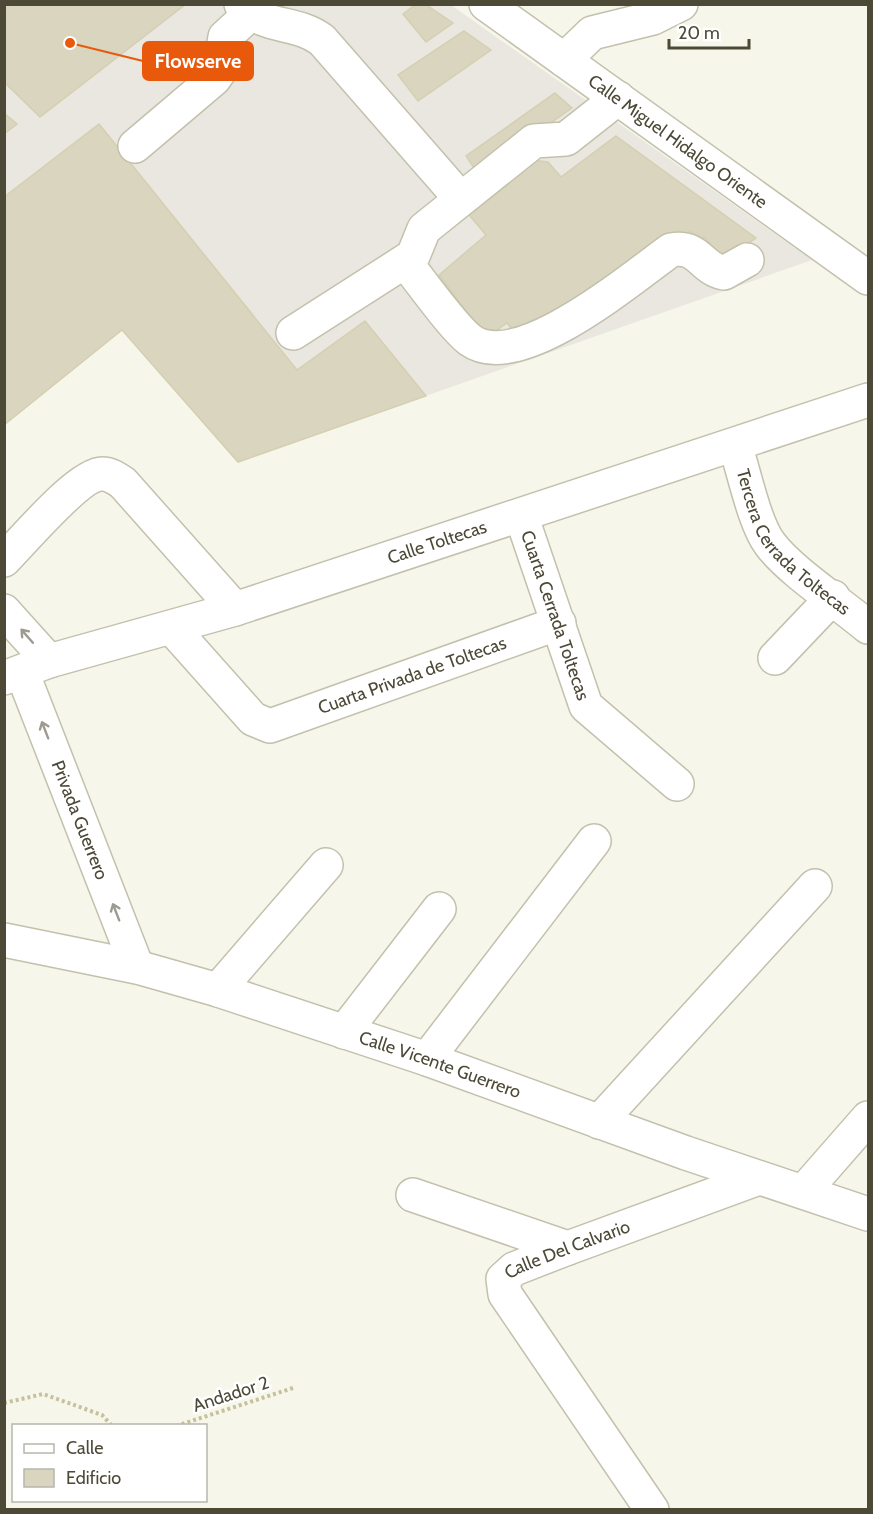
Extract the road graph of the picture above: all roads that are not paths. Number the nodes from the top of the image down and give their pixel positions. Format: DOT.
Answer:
graph roads {
  1 [pos="486,4"];
  2 [pos="681,4"];
  3 [pos="245,9"];
  4 [pos="564,60"];
  5 [pos="618,98"];
  6 [pos="135,146"];
  7 [pos="460,198"];
  8 [pos="747,260"];
  9 [pos="405,262"];
  10 [pos="868,278"];
  11 [pos="293,333"];
  12 [pos="868,400"];
  13 [pos="735,444"];
  14 [pos="521,515"];
  15 [pos="4,560"];
  16 [pos="833,597"];
  17 [pos="235,609"];
  18 [pos="4,611"];
  19 [pos="559,623"];
  20 [pos="868,627"];
  21 [pos="172,628"];
  22 [pos="775,658"];
  23 [pos="25,671"];
  24 [pos="677,784"];
  25 [pos="594,842"];
  26 [pos="326,865"];
  27 [pos="815,886"];
  28 [pos="439,909"];
  29 [pos="4,940"];
  30 [pos="137,967"];
  31 [pos="218,990"];
  32 [pos="344,1032"];
  33 [pos="427,1059"];
  34 [pos="868,1118"];
  35 [pos="599,1122"];
  36 [pos="759,1178"];
  37 [pos="804,1191"];
  38 [pos="413,1195"];
  39 [pos="868,1214"];
  40 [pos="568,1248"];
  41 [pos="652,1509"];
  1 -- 4 [label="street, Calle Miguel Hidalgo Oriente"];
  2 -- 4 [label="street"];
  3 -- 6 [label="street"];
  3 -- 7 [label="street"];
  4 -- 5 [label="street, Calle Miguel Hidalgo Oriente"];
  5 -- 7 [label="street"];
  5 -- 10 [label="street, Calle Miguel Hidalgo Oriente"];
  7 -- 9 [label="street"];
  8 -- 9 [label="street"];
  9 -- 11 [label="street"];
  12 -- 13 [label="street, Calle Toltecas"];
  13 -- 14 [label="street, Calle Toltecas"];
  13 -- 16 [label="street, Tercera Cerrada Toltecas"];
  14 -- 17 [label="street, Calle Toltecas"];
  14 -- 19 [label="street, Cuarta Cerrada Toltecas"];
  15 -- 17 [label="street"];
  16 -- 20 [label="street, Tercera Cerrada Toltecas"];
  16 -- 22 [label="street"];
  17 -- 21 [label="street, Calle Toltecas"];
  23 -- 18 [label="street, one-way"];
  19 -- 21 [label="street, Cuarta Privada de Toltecas"];
  19 -- 24 [label="street, Cuarta Cerrada Toltecas"];
  21 -- 23 [label="street, Calle Toltecas"];
  30 -- 23 [label="street, Privada Guerrero, one-way"];
  25 -- 33 [label="street"];
  26 -- 31 [label="street"];
  27 -- 35 [label="street"];
  28 -- 32 [label="street"];
  29 -- 30 [label="street, Calle Vicente Guerrero"];
  30 -- 31 [label="street, Calle Vicente Guerrero"];
  31 -- 32 [label="street, Calle Vicente Guerrero"];
  32 -- 33 [label="street, Calle Vicente Guerrero"];
  33 -- 35 [label="street, Calle Vicente Guerrero"];
  34 -- 37 [label="street"];
  35 -- 36 [label="street, Calle Vicente Guerrero"];
  36 -- 37 [label="street, Calle Vicente Guerrero"];
  36 -- 40 [label="street, Calle Del Calvario"];
  37 -- 39 [label="street, Calle Vicente Guerrero"];
  38 -- 40 [label="street"];
  40 -- 41 [label="street, Calle Del Calvario"];
}
